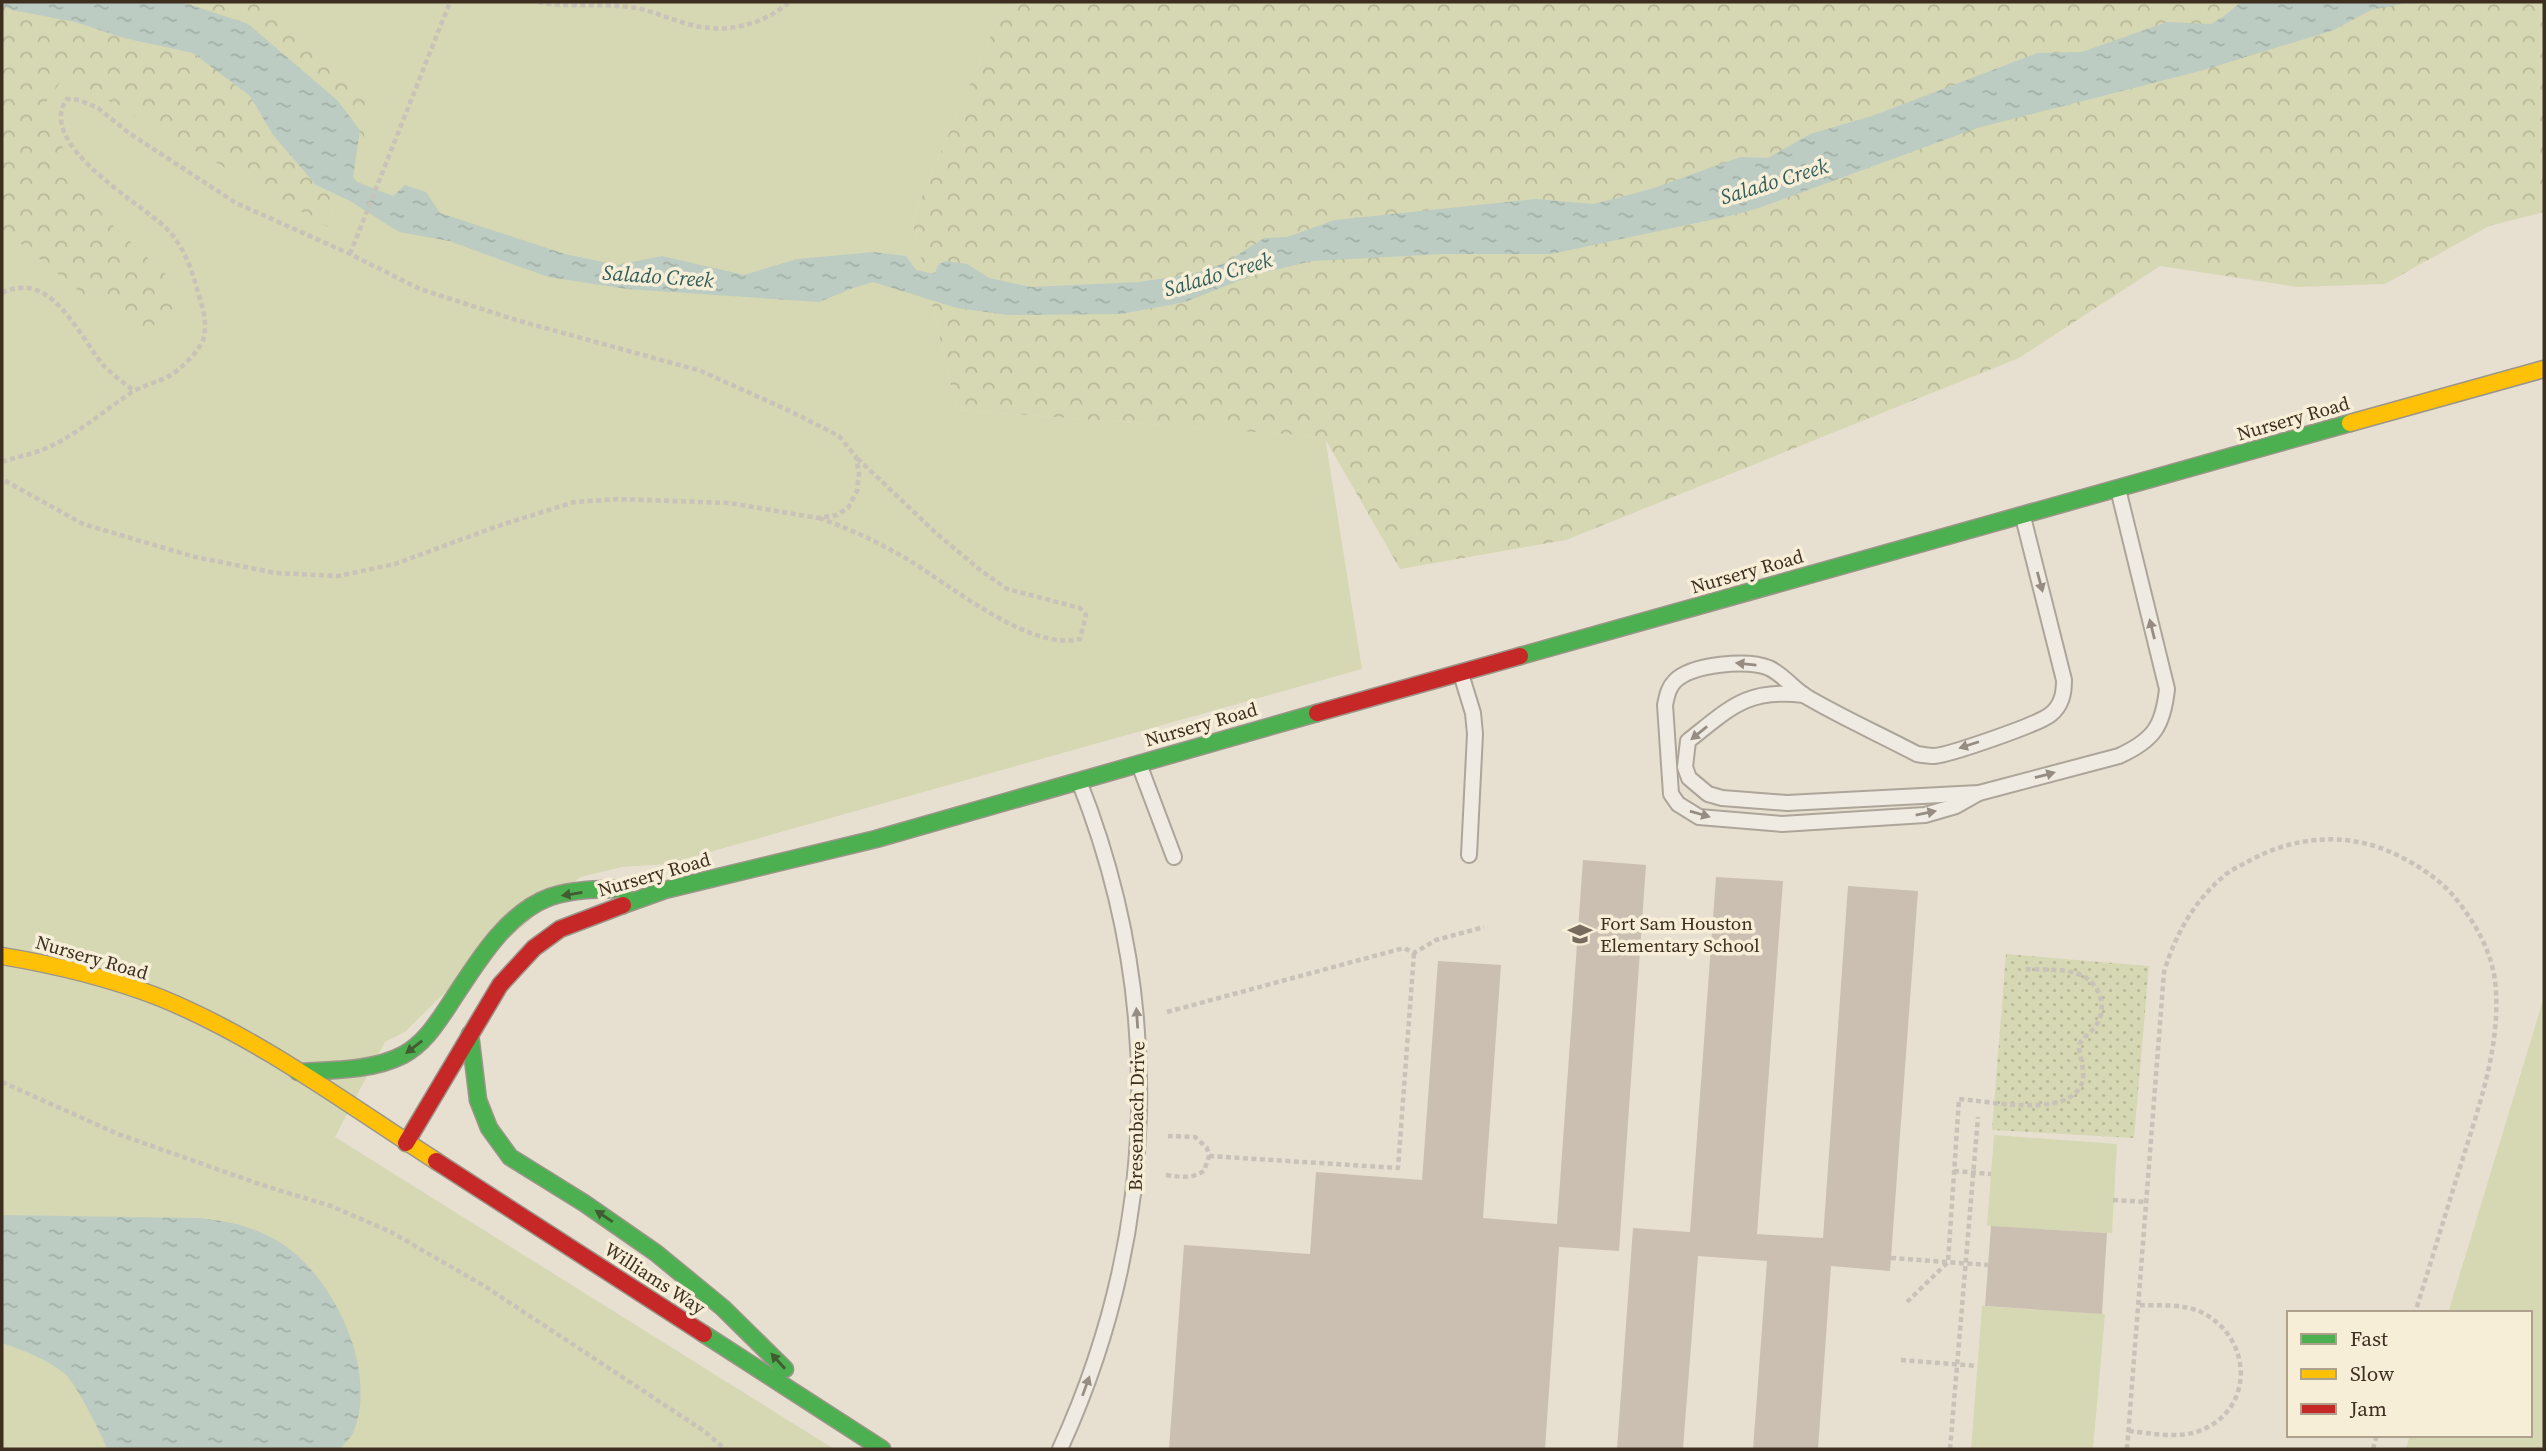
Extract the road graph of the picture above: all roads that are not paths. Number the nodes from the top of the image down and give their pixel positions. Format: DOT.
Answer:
graph roads {
  1 [pos="2544,369"];
  2 [pos="2118,488"];
  3 [pos="2023,516"];
  4 [pos="1461,673"];
  5 [pos="1804,695"];
  6 [pos="1139,763"];
  7 [pos="1079,780"];
  8 [pos="1979,793"];
  9 [pos="1469,855"];
  10 [pos="1174,857"];
  11 [pos="665,890"];
  12 [pos="2,956"];
  13 [pos="470,1034"];
  14 [pos="298,1072"];
  15 [pos="406,1143"];
  16 [pos="824,1412"];
  17 [pos="882,1449"];
  18 [pos="1060,1449"];
  1 -- 2 [label="street, Nursery Road"];
  2 -- 3 [label="street, Nursery Road"];
  8 -- 2 [label="lane, one-way"];
  3 -- 4 [label="street, Nursery Road"];
  3 -- 5 [label="lane, one-way"];
  4 -- 6 [label="street, Nursery Road"];
  4 -- 9 [label="lane"];
  5 -- 8 [label="lane, one-way"];
  5 -- 8 [label="lane, one-way"];
  6 -- 7 [label="street, Nursery Road"];
  6 -- 10 [label="lane"];
  7 -- 11 [label="street, Nursery Road"];
  18 -- 7 [label="lane, Bresenbach Drive, one-way"];
  11 -- 13 [label="street, Nursery Road"];
  11 -- 14 [label="street, one-way"];
  12 -- 14 [label="street, Nursery Road"];
  13 -- 15 [label="street, Nursery Road"];
  16 -- 13 [label="street, one-way"];
  14 -- 15 [label="street, Nursery Road"];
  15 -- 16 [label="street, Williams Way"];
  16 -- 17 [label="street, Williams Way"];
}
